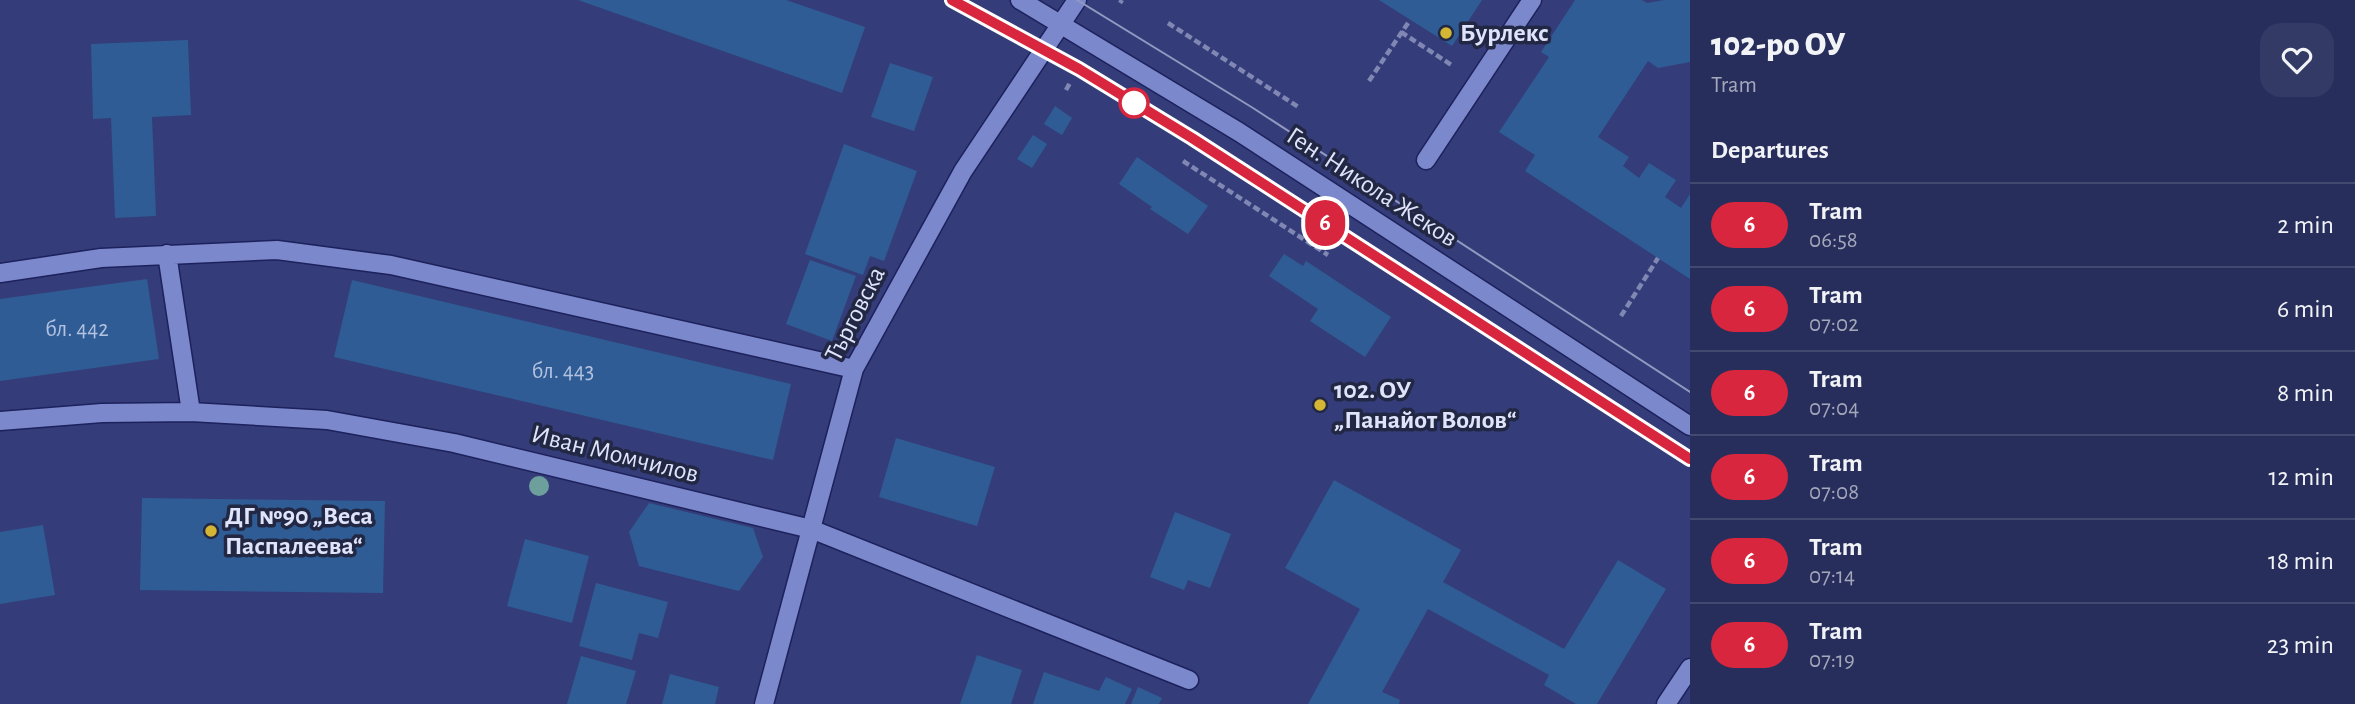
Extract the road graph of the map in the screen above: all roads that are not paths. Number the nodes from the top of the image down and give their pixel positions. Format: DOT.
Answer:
graph roads {
  1 [pos="1020,0"];
  2 [pos="1077,0"];
  3 [pos="1532,0"];
  4 [pos="1062,23"];
  5 [pos="1426,160"];
  6 [pos="167,254"];
  7 [pos="0,273"];
  8 [pos="854,369"];
  9 [pos="191,412"];
  10 [pos="0,421"];
  11 [pos="1690,426"];
  12 [pos="811,529"];
  13 [pos="1690,668"];
  14 [pos="1189,680"];
  15 [pos="764,704"];
  16 [pos="1666,704"];
  1 -- 4 [label="street, Ген. Никола Жеков"];
  2 -- 4 [label="street, Търговска"];
  3 -- 5 [label="street"];
  4 -- 8 [label="street, Търговска"];
  4 -- 11 [label="street, Ген. Никола Жеков"];
  6 -- 7 [label="street"];
  6 -- 8 [label="street"];
  6 -- 9 [label="street"];
  8 -- 12 [label="street, Търговска"];
  9 -- 10 [label="street, Иван Момчилов"];
  9 -- 12 [label="street, Иван Момчилов"];
  12 -- 14 [label="street, Иван Момчилов"];
  12 -- 15 [label="street, Търговска"];
  13 -- 16 [label="street"];
}
